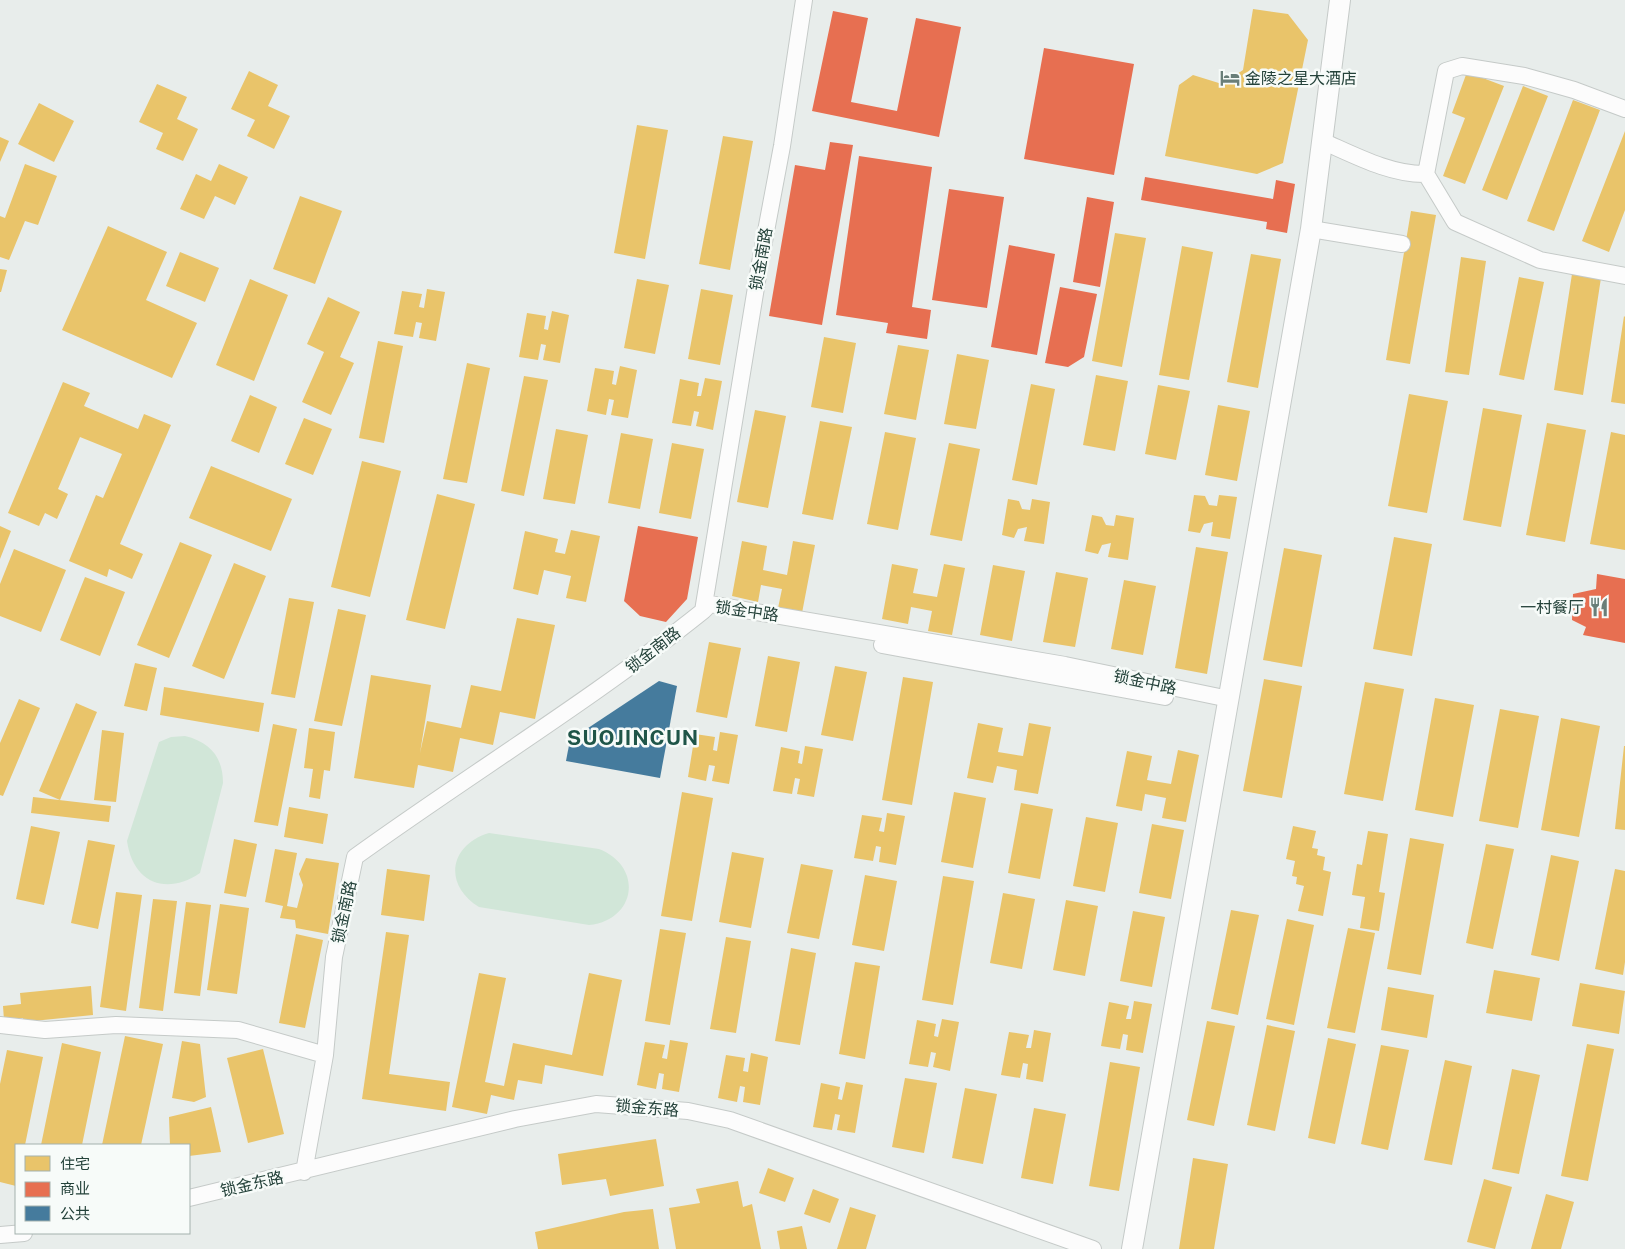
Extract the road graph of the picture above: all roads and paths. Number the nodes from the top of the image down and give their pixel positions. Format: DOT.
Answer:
graph roads {
  1 [pos="804,0"];
  2 [pos="1340,0"];
  3 [pos="1625,109"];
  4 [pos="1322,141"];
  5 [pos="1426,174"];
  6 [pos="1311,229"];
  7 [pos="1402,244"];
  8 [pos="1625,276"];
  9 [pos="703,611"];
  10 [pos="1228,704"];
  11 [pos="0,1025"];
  12 [pos="325,1055"];
  13 [pos="304,1172"];
  14 [pos="190,1198"];
  15 [pos="15,1233"];
  16 [pos="0,1234"];
  17 [pos="1093,1249"];
  18 [pos="1132,1249"];
  1 -- 9 [label="street, 锁金南路"];
  2 -- 4 [label="street"];
  3 -- 5 [label="street"];
  4 -- 5 [label="street"];
  4 -- 6 [label="street"];
  5 -- 8 [label="street"];
  6 -- 7 [label="street"];
  6 -- 10 [label="street"];
  9 -- 10 [label="street, 锁金中路"];
  9 -- 12 [label="street, 锁金南路"];
  10 -- 18 [label="street"];
  11 -- 12 [label="street"];
  12 -- 13 [label="street, 锁金南路"];
  13 -- 14 [label="street, 锁金东路"];
  13 -- 17 [label="street, 锁金东路"];
  15 -- 16 [label="street"];
}
